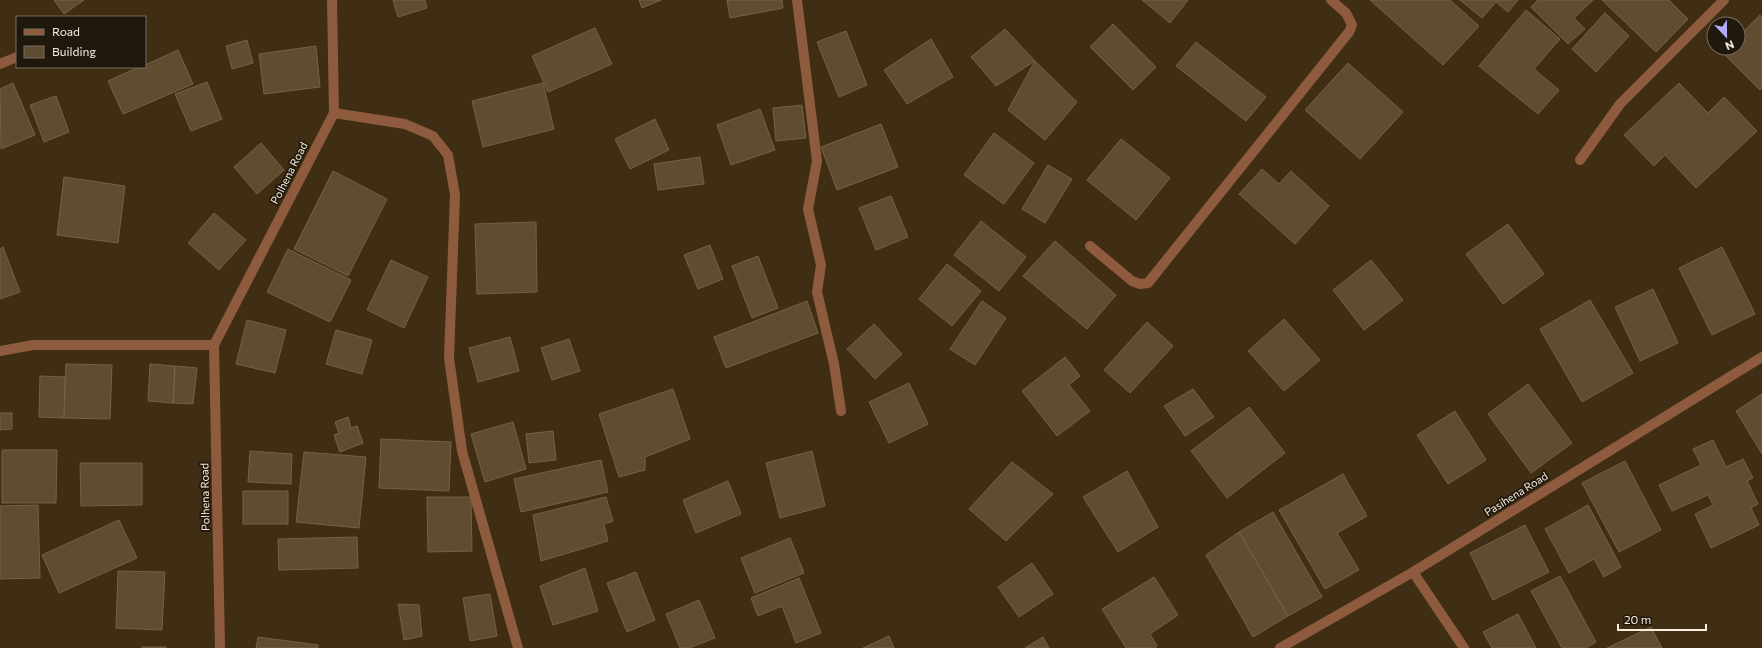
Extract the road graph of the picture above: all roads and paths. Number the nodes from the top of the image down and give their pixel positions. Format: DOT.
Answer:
graph roads {
  1 [pos="332,0"];
  2 [pos="797,0"];
  3 [pos="1331,0"];
  4 [pos="1724,0"];
  5 [pos="16,57"];
  6 [pos="0,64"];
  7 [pos="334,113"];
  8 [pos="1580,160"];
  9 [pos="1090,246"];
  10 [pos="214,345"];
  11 [pos="0,351"];
  12 [pos="1762,357"];
  13 [pos="841,411"];
  14 [pos="1413,572"];
  15 [pos="220,648"];
  16 [pos="518,648"];
  17 [pos="1280,648"];
  18 [pos="1464,648"];
  1 -- 7 [label="street, Polhena Road"];
  2 -- 13 [label="street"];
  3 -- 9 [label="street"];
  4 -- 8 [label="street"];
  5 -- 6 [label="street"];
  7 -- 10 [label="street, Polhena Road"];
  7 -- 16 [label="street"];
  10 -- 11 [label="street"];
  10 -- 15 [label="street, Polhena Road"];
  12 -- 14 [label="street, Pasihena Road"];
  14 -- 17 [label="street, Pasihena Road"];
  14 -- 18 [label="street"];
}
